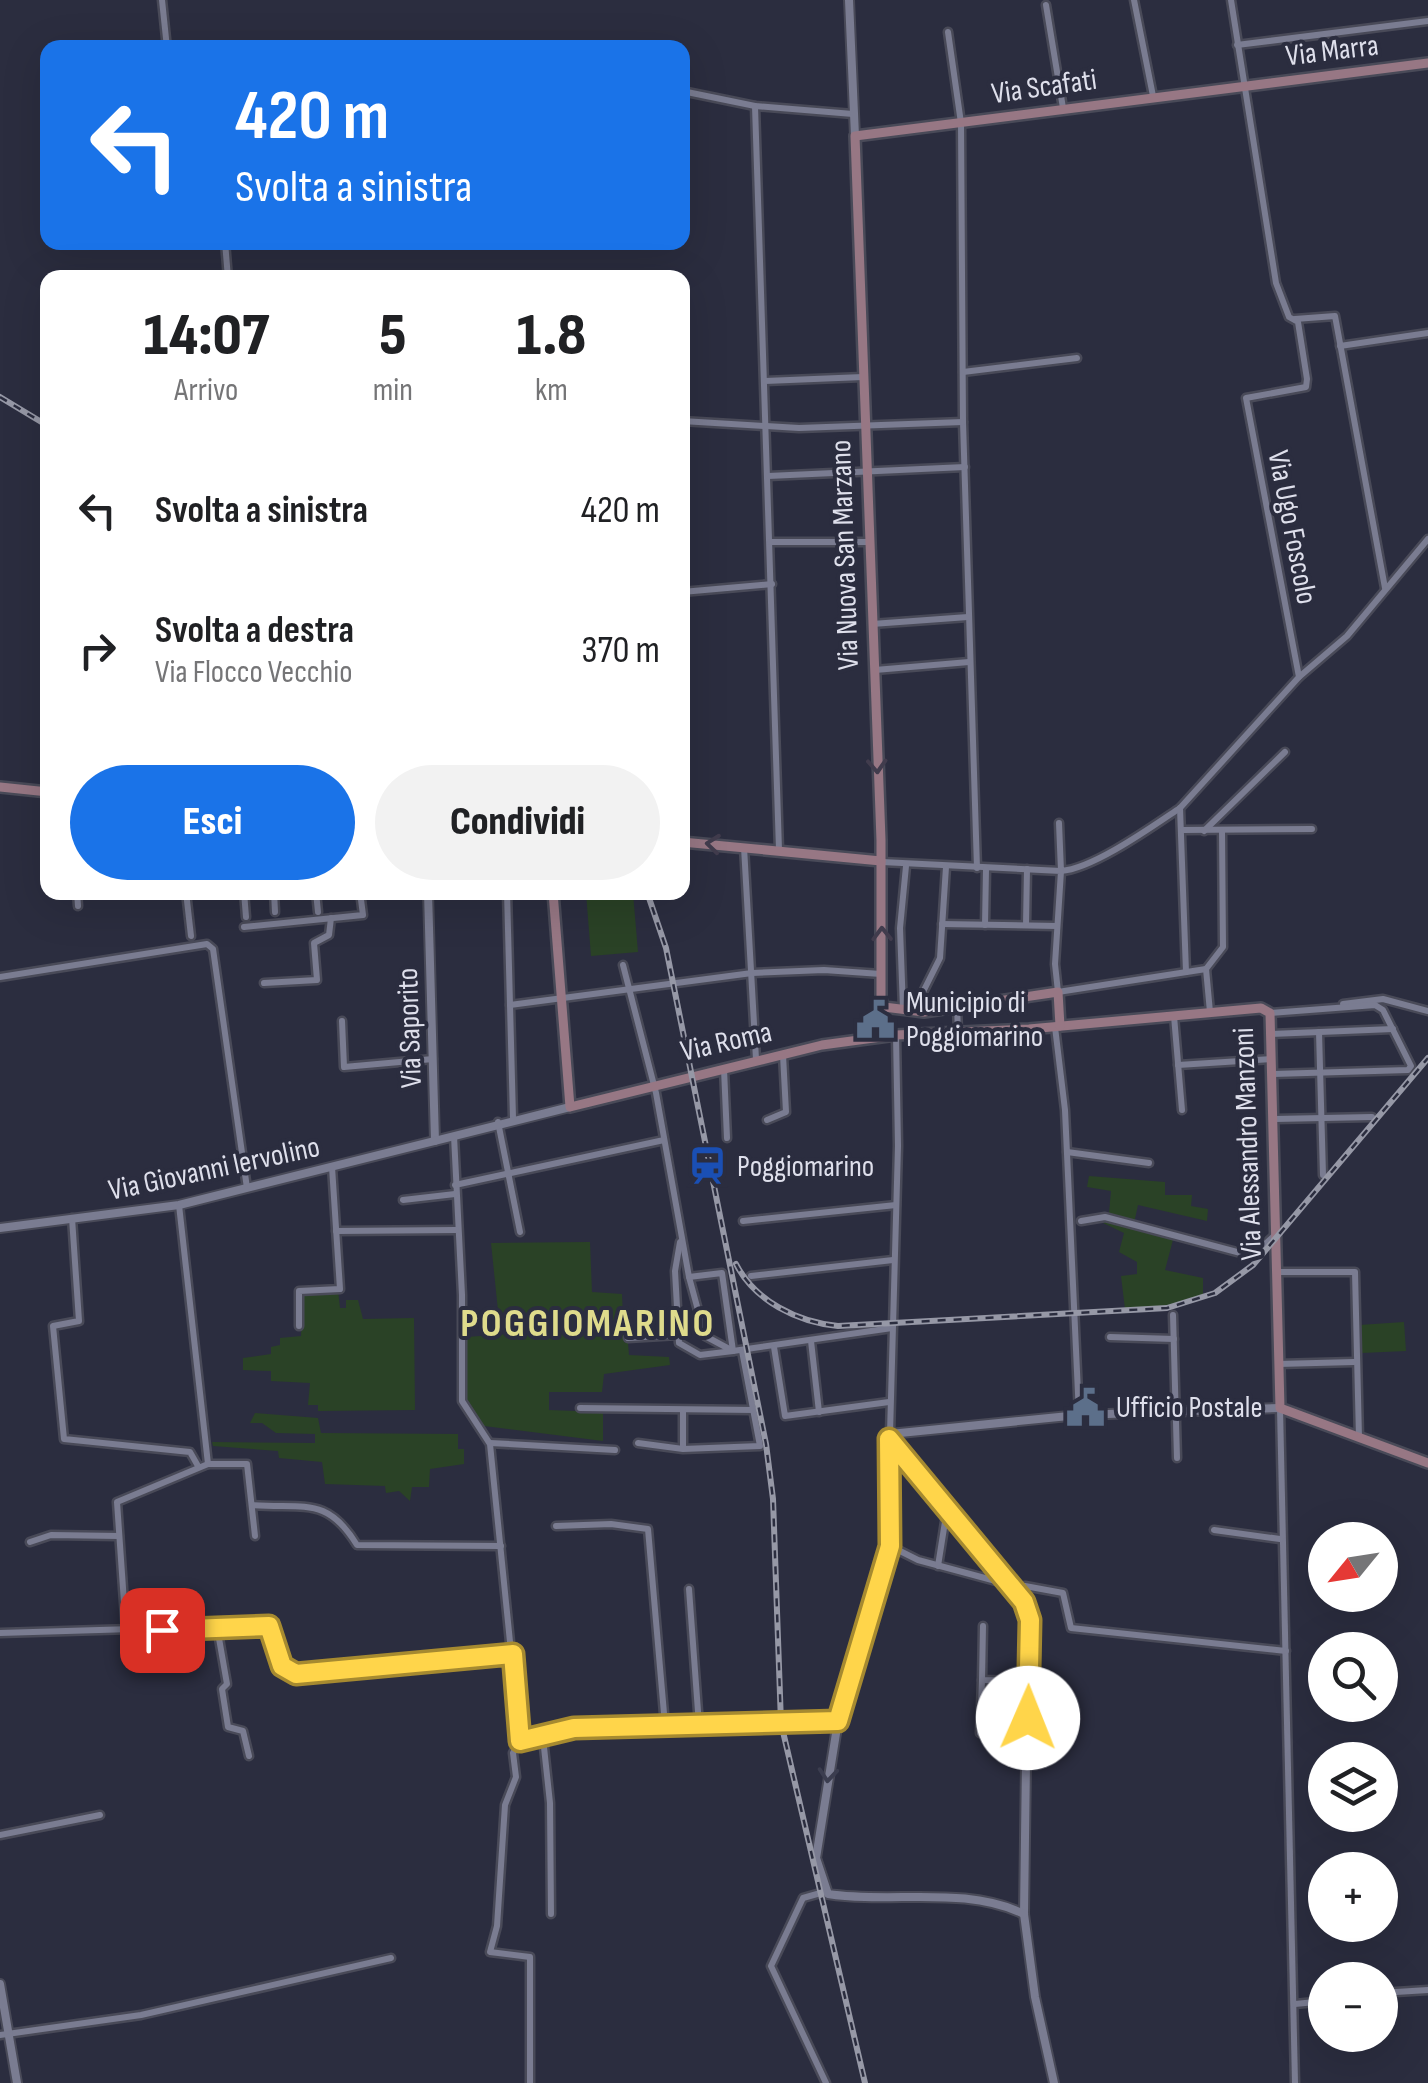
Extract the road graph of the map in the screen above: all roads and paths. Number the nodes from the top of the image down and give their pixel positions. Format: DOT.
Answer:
graph roads {
  1 [pos="162,0"];
  2 [pos="849,0"];
  3 [pos="1134,0"];
  4 [pos="1231,0"];
  5 [pos="1046,5"];
  6 [pos="1428,21"];
  7 [pos="948,32"];
  8 [pos="165,40"];
  9 [pos="1236,45"];
  10 [pos="1428,63"];
  11 [pos="1242,86"];
  12 [pos="690,93"];
  13 [pos="1153,96"];
  14 [pos="755,106"];
  15 [pos="1063,108"];
  16 [pos="853,114"];
  17 [pos="960,123"];
  18 [pos="855,136"];
  19 [pos="1294,319"];
  20 [pos="1428,333"];
  21 [pos="1340,346"];
  22 [pos="1077,358"];
  23 [pos="963,372"];
  24 [pos="863,377"];
  25 [pos="765,381"];
  26 [pos="690,422"];
  27 [pos="963,422"];
  28 [pos="864,425"];
  29 [pos="767,427"];
  30 [pos="966,467"];
  31 [pos="866,473"];
  32 [pos="768,476"];
  33 [pos="1428,540"];
  34 [pos="770,542"];
  35 [pos="868,542"];
  36 [pos="772,584"];
  37 [pos="1386,588"];
  38 [pos="690,591"];
  39 [pos="968,617"];
  40 [pos="871,624"];
  41 [pos="969,662"];
  42 [pos="874,670"];
  43 [pos="1299,677"];
  44 [pos="1285,752"];
  45 [pos="0,786"];
  46 [pos="40,791"];
  47 [pos="1180,808"];
  48 [pos="1059,823"];
  49 [pos="1312,828"];
  50 [pos="1183,830"];
  51 [pos="1204,831"];
  52 [pos="1222,831"];
  53 [pos="690,843"];
  54 [pos="744,848"];
  55 [pos="779,850"];
  56 [pos="881,862"];
  57 [pos="906,866"];
  58 [pos="946,867"];
  59 [pos="976,868"];
  60 [pos="986,869"];
  61 [pos="1027,869"];
  62 [pos="1061,871"];
  63 [pos="78,900"];
  64 [pos="187,900"];
  65 [pos="245,900"];
  66 [pos="274,900"];
  67 [pos="317,900"];
  68 [pos="361,900"];
  69 [pos="428,900"];
  70 [pos="507,900"];
  71 [pos="554,900"];
  72 [pos="78,906"];
  73 [pos="275,912"];
  74 [pos="318,912"];
  75 [pos="246,917"];
  76 [pos="331,918"];
  77 [pos="942,924"];
  78 [pos="985,925"];
  79 [pos="1026,925"];
  80 [pos="244,926"];
  81 [pos="1057,926"];
  82 [pos="192,936"];
  83 [pos="623,965"];
  84 [pos="1206,969"];
  85 [pos="1186,972"];
  86 [pos="752,973"];
  87 [pos="881,974"];
  88 [pos="0,977"];
  89 [pos="264,983"];
  90 [pos="628,988"];
  91 [pos="1058,992"];
  92 [pos="561,999"];
  93 [pos="510,1006"];
  94 [pos="957,1007"];
  95 [pos="1338,1008"];
  96 [pos="903,1009"];
  97 [pos="914,1010"];
  98 [pos="1210,1012"];
  99 [pos="1428,1012"];
  100 [pos="1270,1014"];
  101 [pos="1174,1015"];
  102 [pos="342,1021"];
  103 [pos="1057,1027"];
  104 [pos="1392,1028"];
  105 [pos="1320,1032"];
  106 [pos="958,1034"];
  107 [pos="1271,1034"];
  108 [pos="896,1035"];
  109 [pos="783,1053"];
  110 [pos="432,1059"];
  111 [pos="756,1059"];
  112 [pos="1272,1059"];
  113 [pos="1178,1065"];
  114 [pos="724,1067"];
  115 [pos="1320,1072"];
  116 [pos="1273,1074"];
  117 [pos="653,1084"];
  118 [pos="570,1106"];
  119 [pos="1182,1110"];
  120 [pos="1372,1117"];
  121 [pos="513,1118"];
  122 [pos="1322,1118"];
  123 [pos="1276,1119"];
  124 [pos="767,1120"];
  125 [pos="498,1122"];
  126 [pos="454,1136"];
  127 [pos="727,1138"];
  128 [pos="664,1140"];
  129 [pos="435,1141"];
  130 [pos="1067,1152"];
  131 [pos="1149,1163"];
  132 [pos="332,1167"];
  133 [pos="507,1175"];
  134 [pos="1323,1176"];
  135 [pos="247,1188"];
  136 [pos="455,1190"];
  137 [pos="403,1200"];
  138 [pos="179,1205"];
  139 [pos="896,1205"];
  140 [pos="72,1218"];
  141 [pos="743,1221"];
  142 [pos="1081,1221"];
  143 [pos="0,1228"];
  144 [pos="456,1230"];
  145 [pos="336,1231"];
  146 [pos="520,1232"];
  147 [pos="1277,1233"];
  148 [pos="682,1236"];
  149 [pos="893,1260"];
  150 [pos="1277,1272"];
  151 [pos="751,1276"];
  152 [pos="689,1277"];
  153 [pos="1173,1315"];
  154 [pos="299,1326"];
  155 [pos="892,1328"];
  156 [pos="678,1335"];
  157 [pos="1110,1337"];
  158 [pos="628,1338"];
  159 [pos="1174,1340"];
  160 [pos="810,1341"];
  161 [pos="774,1348"];
  162 [pos="738,1351"];
  163 [pos="1354,1362"];
  164 [pos="1278,1364"];
  165 [pos="889,1402"];
  166 [pos="580,1408"];
  167 [pos="1280,1408"];
  168 [pos="683,1410"];
  169 [pos="754,1410"];
  170 [pos="1176,1410"];
  171 [pos="819,1412"];
  172 [pos="1078,1415"];
  173 [pos="1360,1438"];
  174 [pos="891,1439"];
  175 [pos="490,1443"];
  176 [pos="638,1443"];
  177 [pos="683,1448"];
  178 [pos="615,1450"];
  179 [pos="1177,1458"];
  180 [pos="1428,1463"];
  181 [pos="208,1464"];
  182 [pos="198,1466"];
  183 [pos="252,1505"];
  184 [pos="947,1508"];
  185 [pos="556,1526"];
  186 [pos="1214,1530"];
  187 [pos="120,1536"];
  188 [pos="255,1536"];
  189 [pos="1280,1539"];
  190 [pos="30,1542"];
  191 [pos="502,1546"];
  192 [pos="890,1546"];
  193 [pos="938,1566"];
  194 [pos="1013,1588"];
  195 [pos="688,1589"];
  196 [pos="983,1626"];
  197 [pos="217,1627"];
  198 [pos="126,1631"];
  199 [pos="0,1633"];
  200 [pos="1286,1651"];
  201 [pos="513,1654"];
  202 [pos="982,1680"];
  203 [pos="1028,1681"];
  204 [pos="838,1721"];
  205 [pos="700,1724"];
  206 [pos="665,1725"];
  207 [pos="980,1732"];
  208 [pos="543,1738"];
  209 [pos="520,1741"];
  210 [pos="249,1756"];
  211 [pos="100,1814"];
  212 [pos="0,1835"];
  213 [pos="824,1892"];
  214 [pos="552,1914"];
  215 [pos="1024,1914"];
  216 [pos="391,1958"];
  217 [pos="0,1984"];
  218 [pos="1428,1990"];
  219 [pos="1398,1992"];
  220 [pos="1308,2003"];
  221 [pos="1295,2004"];
  222 [pos="4,2035"];
  223 [pos="18,2083"];
  224 [pos="530,2083"];
  225 [pos="826,2083"];
  226 [pos="1054,2083"];
  227 [pos="1295,2083"];
  1 -- 8 [label="street"];
  2 -- 16 [label="street, Via Nuova San Marzano"];
  3 -- 13 [label="street"];
  4 -- 9 [label="street, Via Ugo Foscolo"];
  5 -- 15 [label="street"];
  6 -- 9 [label="street"];
  7 -- 17 [label="street"];
  9 -- 11 [label="street, Via Ugo Foscolo"];
  10 -- 11 [label="main road, Via Marra"];
  11 -- 13 [label="main road, Via Scafati"];
  11 -- 19 [label="street, Via Ugo Foscolo"];
  12 -- 14 [label="street"];
  13 -- 15 [label="main road, Via Scafati"];
  14 -- 16 [label="street"];
  14 -- 25 [label="street"];
  15 -- 17 [label="main road, Via Scafati"];
  16 -- 18 [label="street, Via Nuova San Marzano"];
  17 -- 18 [label="main road, Via Scafati"];
  17 -- 23 [label="street"];
  18 -- 24 [label="main road, Via Nuova San Marzano"];
  19 -- 21 [label="street"];
  19 -- 43 [label="street, Via Ugo Foscolo"];
  20 -- 21 [label="street"];
  21 -- 37 [label="street"];
  22 -- 23 [label="street"];
  23 -- 27 [label="street"];
  24 -- 25 [label="street"];
  24 -- 28 [label="main road, Via Nuova San Marzano"];
  25 -- 29 [label="street"];
  26 -- 29 [label="street"];
  27 -- 28 [label="street"];
  27 -- 30 [label="street"];
  28 -- 29 [label="street"];
  28 -- 31 [label="main road, Via Nuova San Marzano"];
  29 -- 32 [label="street"];
  30 -- 31 [label="street"];
  30 -- 39 [label="street"];
  31 -- 32 [label="street"];
  31 -- 35 [label="main road, Via Nuova San Marzano"];
  32 -- 34 [label="street"];
  33 -- 37 [label="street"];
  34 -- 35 [label="street"];
  34 -- 36 [label="street"];
  35 -- 40 [label="main road, Via Nuova San Marzano"];
  36 -- 38 [label="street"];
  36 -- 55 [label="street"];
  37 -- 43 [label="street"];
  39 -- 40 [label="street"];
  39 -- 41 [label="street"];
  40 -- 42 [label="main road, Via Nuova San Marzano"];
  41 -- 42 [label="street"];
  41 -- 59 [label="street"];
  42 -- 56 [label="main road, Via Nuova San Marzano, one-way"];
  43 -- 47 [label="street"];
  44 -- 51 [label="street"];
  45 -- 46 [label="main road"];
  47 -- 50 [label="street"];
  47 -- 62 [label="street"];
  48 -- 62 [label="street"];
  49 -- 52 [label="street"];
  50 -- 51 [label="street"];
  50 -- 85 [label="street"];
  51 -- 52 [label="street"];
  52 -- 84 [label="street"];
  54 -- 53 [label="main road, one-way"];
  54 -- 55 [label="main road"];
  54 -- 86 [label="street"];
  55 -- 56 [label="main road"];
  56 -- 57 [label="street"];
  87 -- 56 [label="main road, Via Nuova San Marzano, one-way"];
  57 -- 58 [label="street"];
  57 -- 96 [label="street"];
  58 -- 59 [label="street"];
  58 -- 77 [label="street"];
  59 -- 60 [label="street"];
  60 -- 61 [label="street"];
  60 -- 78 [label="street"];
  61 -- 62 [label="street"];
  61 -- 79 [label="street"];
  62 -- 81 [label="street"];
  63 -- 72 [label="street"];
  64 -- 82 [label="street"];
  65 -- 75 [label="street"];
  66 -- 73 [label="street"];
  67 -- 74 [label="street"];
  68 -- 76 [label="street"];
  69 -- 110 [label="street, Via Saporito"];
  70 -- 93 [label="street"];
  71 -- 92 [label="main road"];
  76 -- 80 [label="street"];
  76 -- 89 [label="street"];
  77 -- 78 [label="street"];
  77 -- 97 [label="street"];
  78 -- 79 [label="street"];
  79 -- 81 [label="street"];
  81 -- 91 [label="street"];
  83 -- 90 [label="street"];
  84 -- 85 [label="street"];
  84 -- 98 [label="street"];
  85 -- 91 [label="street"];
  86 -- 87 [label="street"];
  86 -- 90 [label="street"];
  86 -- 111 [label="street"];
  87 -- 96 [label="main road, Via Nuova San Marzano"];
  88 -- 135 [label="street"];
  90 -- 92 [label="street"];
  90 -- 117 [label="street"];
  91 -- 94 [label="main road, Via Nuova San Marzano"];
  91 -- 103 [label="main road"];
  92 -- 93 [label="street"];
  92 -- 118 [label="main road"];
  93 -- 121 [label="street"];
  94 -- 97 [label="main road, Via Nuova San Marzano"];
  94 -- 106 [label="street"];
  95 -- 99 [label="street"];
  95 -- 100 [label="street"];
  95 -- 104 [label="street"];
  96 -- 97 [label="main road, Via Nuova San Marzano"];
  98 -- 100 [label="main road, Via Alessandro Manzoni"];
  98 -- 101 [label="main road, Via Alessandro Manzoni"];
  100 -- 107 [label="main road, Via Alessandro Manzoni"];
  101 -- 103 [label="main road, Via Alessandro Manzoni"];
  101 -- 113 [label="street"];
  102 -- 110 [label="street"];
  103 -- 106 [label="main road, Via Alessandro Manzoni"];
  103 -- 130 [label="street"];
  104 -- 105 [label="street"];
  104 -- 115 [label="street"];
  105 -- 107 [label="street"];
  105 -- 115 [label="street"];
  106 -- 108 [label="main road, Via Alessandro Manzoni"];
  107 -- 112 [label="main road, Via Alessandro Manzoni"];
  108 -- 109 [label="main road, Via Roma"];
  108 -- 139 [label="street"];
  109 -- 111 [label="main road, Via Roma"];
  109 -- 124 [label="street"];
  110 -- 129 [label="street, Via Saporito"];
  111 -- 114 [label="main road, Via Roma"];
  112 -- 113 [label="street"];
  112 -- 116 [label="main road, Via Alessandro Manzoni"];
  113 -- 119 [label="street"];
  114 -- 117 [label="main road, Via Roma"];
  114 -- 127 [label="street"];
  115 -- 116 [label="street"];
  115 -- 122 [label="street"];
  116 -- 123 [label="main road, Via Alessandro Manzoni"];
  117 -- 118 [label="main road, Via Roma"];
  117 -- 128 [label="street"];
  118 -- 121 [label="street"];
  120 -- 122 [label="street"];
  121 -- 125 [label="street"];
  122 -- 123 [label="street"];
  122 -- 134 [label="street"];
  123 -- 147 [label="main road, Via Alessandro Manzoni"];
  125 -- 126 [label="street"];
  125 -- 133 [label="street"];
  126 -- 129 [label="street"];
  126 -- 136 [label="street"];
  128 -- 133 [label="street"];
  128 -- 148 [label="street"];
  129 -- 132 [label="street, Via Giovanni Iervolino"];
  130 -- 131 [label="street"];
  130 -- 172 [label="street"];
  132 -- 135 [label="street, Via Giovanni Iervolino"];
  132 -- 145 [label="street"];
  133 -- 136 [label="street"];
  133 -- 146 [label="street"];
  135 -- 138 [label="street, Via Giovanni Iervolino"];
  136 -- 137 [label="street"];
  136 -- 144 [label="street"];
  138 -- 140 [label="street, Via Giovanni Iervolino"];
  138 -- 181 [label="street"];
  139 -- 141 [label="street"];
  139 -- 149 [label="street"];
  140 -- 143 [label="street, Via Giovanni Iervolino"];
  140 -- 182 [label="street"];
  142 -- 147 [label="street"];
  144 -- 145 [label="street"];
  144 -- 175 [label="street"];
  145 -- 154 [label="street"];
  147 -- 150 [label="main road, Via Alessandro Manzoni"];
  148 -- 152 [label="street"];
  148 -- 156 [label="street"];
  149 -- 151 [label="street"];
  149 -- 155 [label="street"];
  150 -- 164 [label="main road, Via Alessandro Manzoni"];
  150 -- 173 [label="street"];
  152 -- 162 [label="street"];
  152 -- 162 [label="street"];
  153 -- 159 [label="street"];
  155 -- 160 [label="street"];
  155 -- 165 [label="street"];
  156 -- 158 [label="street"];
  156 -- 162 [label="street"];
  157 -- 159 [label="street"];
  159 -- 170 [label="street"];
  160 -- 161 [label="street"];
  160 -- 171 [label="street"];
  161 -- 162 [label="street"];
  161 -- 171 [label="street"];
  162 -- 169 [label="street"];
  163 -- 164 [label="street"];
  164 -- 167 [label="main road, Via Alessandro Manzoni"];
  165 -- 171 [label="street"];
  165 -- 174 [label="street"];
  166 -- 168 [label="street"];
  167 -- 170 [label="street"];
  167 -- 173 [label="main road"];
  167 -- 189 [label="street"];
  168 -- 169 [label="street"];
  168 -- 177 [label="street"];
  169 -- 177 [label="street"];
  170 -- 172 [label="street"];
  170 -- 179 [label="street"];
  172 -- 174 [label="street"];
  173 -- 180 [label="main road"];
  174 -- 184 [label="street"];
  174 -- 192 [label="street"];
  175 -- 178 [label="street"];
  175 -- 191 [label="street"];
  176 -- 177 [label="street"];
  181 -- 182 [label="street"];
  181 -- 183 [label="street"];
  182 -- 187 [label="street"];
  183 -- 188 [label="street"];
  183 -- 191 [label="street"];
  184 -- 193 [label="street"];
  184 -- 194 [label="street"];
  185 -- 206 [label="street"];
  186 -- 189 [label="street"];
  187 -- 190 [label="street"];
  187 -- 198 [label="street"];
  189 -- 200 [label="street"];
  191 -- 201 [label="street"];
  192 -- 193 [label="street"];
  192 -- 204 [label="street"];
  193 -- 194 [label="street"];
  194 -- 200 [label="street"];
  194 -- 203 [label="street"];
  195 -- 205 [label="street"];
  196 -- 202 [label="street"];
  197 -- 198 [label="street"];
  197 -- 201 [label="street"];
  197 -- 210 [label="street"];
  198 -- 199 [label="street"];
  200 -- 221 [label="street"];
  201 -- 209 [label="street"];
  202 -- 203 [label="street"];
  202 -- 207 [label="street"];
  203 -- 215 [label="street"];
  204 -- 205 [label="street"];
  204 -- 213 [label="street, one-way"];
  205 -- 206 [label="street"];
  206 -- 208 [label="street"];
  208 -- 209 [label="street"];
  208 -- 214 [label="street"];
  209 -- 224 [label="street"];
  211 -- 212 [label="street"];
  213 -- 215 [label="street"];
  213 -- 225 [label="street"];
  215 -- 226 [label="street"];
  216 -- 222 [label="street"];
  217 -- 222 [label="street"];
  218 -- 219 [label="street"];
  220 -- 221 [label="street"];
  221 -- 227 [label="street"];
  222 -- 223 [label="street"];
}
